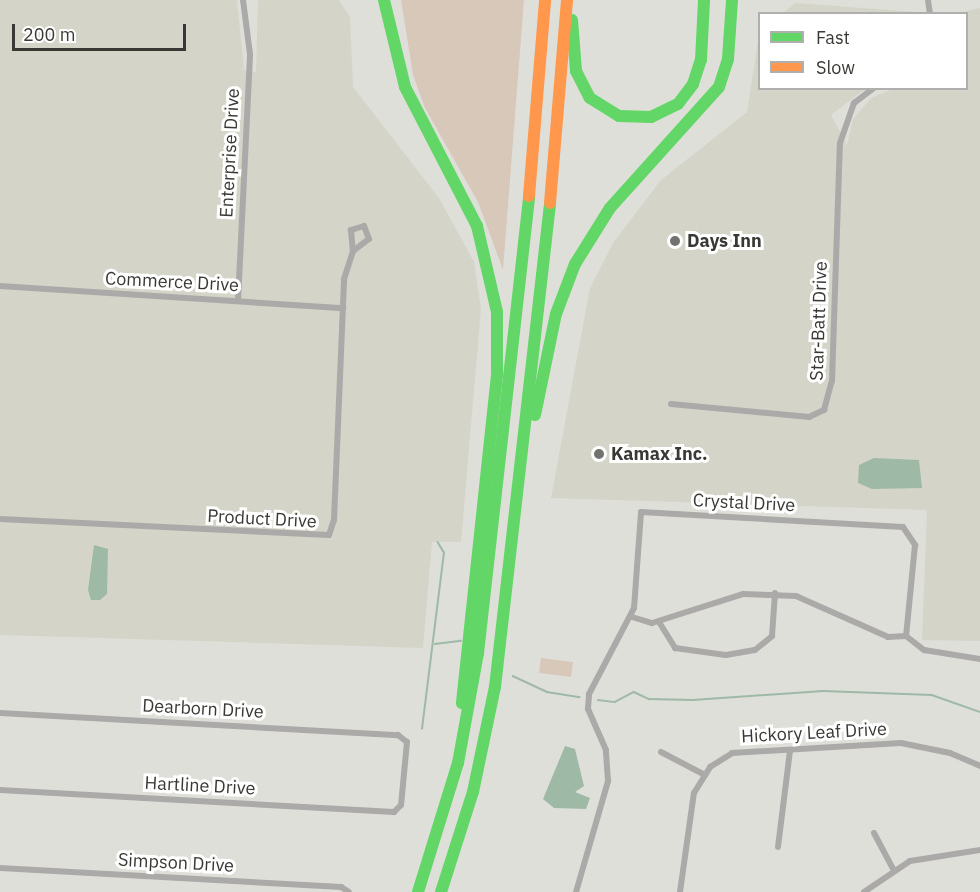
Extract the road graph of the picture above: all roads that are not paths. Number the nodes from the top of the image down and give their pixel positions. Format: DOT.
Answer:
graph roads {
  1 [pos="243,0"];
  2 [pos="250,0"];
  3 [pos="384,0"];
  4 [pos="545,0"];
  5 [pos="567,0"];
  6 [pos="572,0"];
  7 [pos="704,0"];
  8 [pos="732,0"];
  9 [pos="247,8"];
  10 [pos="872,90"];
  11 [pos="353,251"];
  12 [pos="0,286"];
  13 [pos="238,301"];
  14 [pos="343,308"];
  15 [pos="671,404"];
  16 [pos="518,502"];
  17 [pos="0,519"];
  18 [pos="775,593"];
  19 [pos="632,617"];
  20 [pos="658,622"];
  21 [pos="906,636"];
  22 [pos="980,659"];
  23 [pos="0,713"];
  24 [pos="790,751"];
  25 [pos="661,752"];
  26 [pos="980,766"];
  27 [pos="703,774"];
  28 [pos="451,789"];
  29 [pos="0,790"];
  30 [pos="398,810"];
  31 [pos="874,833"];
  32 [pos="778,846"];
  33 [pos="980,850"];
  34 [pos="0,868"];
  35 [pos="893,868"];
  36 [pos="349,892"];
  37 [pos="418,892"];
  38 [pos="441,892"];
  39 [pos="576,892"];
  40 [pos="680,892"];
  41 [pos="864,892"];
  1 -- 9 [label="street, Enterprise Drive"];
  2 -- 9 [label="street, Enterprise Drive"];
  3 -- 28 [label="highway"];
  4 -- 28 [label="highway"];
  5 -- 16 [label="highway"];
  6 -- 7 [label="highway"];
  8 -- 16 [label="highway"];
  9 -- 13 [label="street, Enterprise Drive"];
  10 -- 15 [label="street, Star-Batt Drive"];
  11 -- 14 [label="street"];
  12 -- 13 [label="street, Commerce Drive"];
  13 -- 14 [label="street, Commerce Drive"];
  14 -- 17 [label="street, Product Drive"];
  16 -- 38 [label="highway"];
  18 -- 20 [label="street"];
  18 -- 20 [label="street"];
  18 -- 21 [label="street"];
  19 -- 20 [label="street"];
  19 -- 21 [label="street, Crystal Drive"];
  19 -- 39 [label="street"];
  21 -- 22 [label="street"];
  23 -- 30 [label="street, Dearborn Drive"];
  24 -- 26 [label="street, Hickory Leaf Drive"];
  24 -- 27 [label="street, Hickory Leaf Drive"];
  24 -- 32 [label="street"];
  25 -- 27 [label="street"];
  27 -- 40 [label="street"];
  28 -- 37 [label="highway"];
  29 -- 30 [label="street, Hartline Drive"];
  31 -- 35 [label="street"];
  33 -- 35 [label="street"];
  34 -- 36 [label="street, Simpson Drive"];
  35 -- 41 [label="street"];
}
